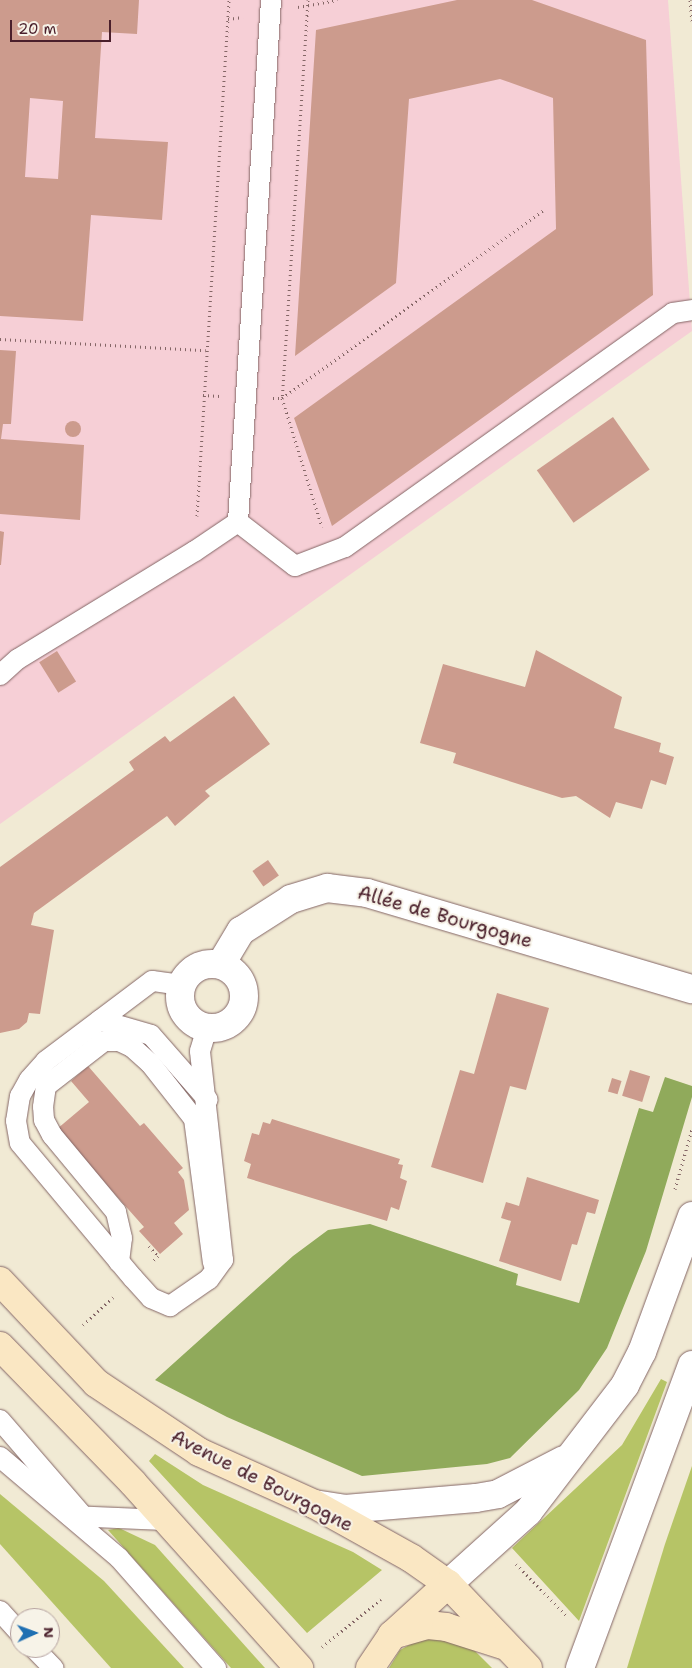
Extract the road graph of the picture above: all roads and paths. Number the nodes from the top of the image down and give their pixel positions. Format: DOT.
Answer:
graph roads {
  1 [pos="230,0"];
  2 [pos="272,0"];
  3 [pos="308,0"];
  4 [pos="690,0"];
  5 [pos="692,21"];
  6 [pos="544,210"];
  7 [pos="692,310"];
  8 [pos="0,339"];
  9 [pos="206,350"];
  10 [pos="203,395"];
  11 [pos="246,398"];
  12 [pos="282,398"];
  13 [pos="238,522"];
  14 [pos="195,551"];
  15 [pos="330,552"];
  16 [pos="0,675"];
  17 [pos="221,964"];
  18 [pos="181,984"];
  19 [pos="692,989"];
  20 [pos="100,1020"];
  21 [pos="207,1028"];
  22 [pos="208,1100"];
  23 [pos="692,1129"];
  24 [pos="672,1199"];
  25 [pos="692,1216"];
  26 [pos="119,1262"];
  27 [pos="217,1272"];
  28 [pos="0,1281"];
  29 [pos="106,1303"];
  30 [pos="83,1324"];
  31 [pos="0,1346"];
  32 [pos="692,1365"];
  33 [pos="0,1420"];
  34 [pos="574,1454"];
  35 [pos="0,1457"];
  36 [pos="314,1504"];
  37 [pos="75,1516"];
  38 [pos="165,1520"];
  39 [pos="494,1542"];
  40 [pos="448,1584"];
  41 [pos="0,1611"];
  42 [pos="10,1622"];
  43 [pos="592,1634"];
  44 [pos="392,1635"];
  45 [pos="506,1646"];
  46 [pos="44,1658"];
  47 [pos="53,1668"];
  48 [pos="216,1668"];
  49 [pos="299,1668"];
  50 [pos="370,1668"];
  51 [pos="528,1668"];
  52 [pos="580,1668"];
  1 -- 9 [label="path"];
  2 -- 11 [label="lane"];
  3 -- 12 [label="path"];
  4 -- 5 [label="path"];
  6 -- 12 [label="path"];
  7 -- 15 [label="lane"];
  8 -- 9 [label="path"];
  9 -- 10 [label="path"];
  10 -- 11 [label="path"];
  10 -- 14 [label="path"];
  11 -- 12 [label="path"];
  11 -- 13 [label="lane"];
  12 -- 15 [label="path"];
  13 -- 14 [label="lane"];
  13 -- 15 [label="lane"];
  14 -- 16 [label="lane"];
  17 -- 18 [label="street"];
  17 -- 19 [label="street, Allée de Bourgogne"];
  17 -- 21 [label="street"];
  18 -- 20 [label="lane"];
  18 -- 21 [label="street"];
  20 -- 22 [label="lane"];
  20 -- 26 [label="lane"];
  21 -- 22 [label="lane"];
  22 -- 27 [label="lane"];
  23 -- 24 [label="path"];
  25 -- 34 [label="street"];
  26 -- 27 [label="lane"];
  26 -- 27 [label="lane"];
  28 -- 36 [label="main road, Avenue de Bourgogne"];
  29 -- 30 [label="path"];
  31 -- 38 [label="main road"];
  32 -- 43 [label="street"];
  33 -- 37 [label="lane"];
  34 -- 36 [label="street"];
  34 -- 39 [label="street"];
  35 -- 37 [label="lane"];
  36 -- 40 [label="main road, Avenue de Bourgogne"];
  37 -- 38 [label="lane"];
  37 -- 48 [label="lane"];
  38 -- 49 [label="main road"];
  39 -- 40 [label="street"];
  39 -- 43 [label="path"];
  40 -- 44 [label="main road"];
  40 -- 45 [label="main road, Avenue de Bourgogne"];
  41 -- 42 [label="lane"];
  43 -- 52 [label="street"];
  44 -- 45 [label="main road"];
  44 -- 50 [label="main road"];
  45 -- 51 [label="main road, Avenue de Bourgogne"];
  46 -- 47 [label="lane"];
}
